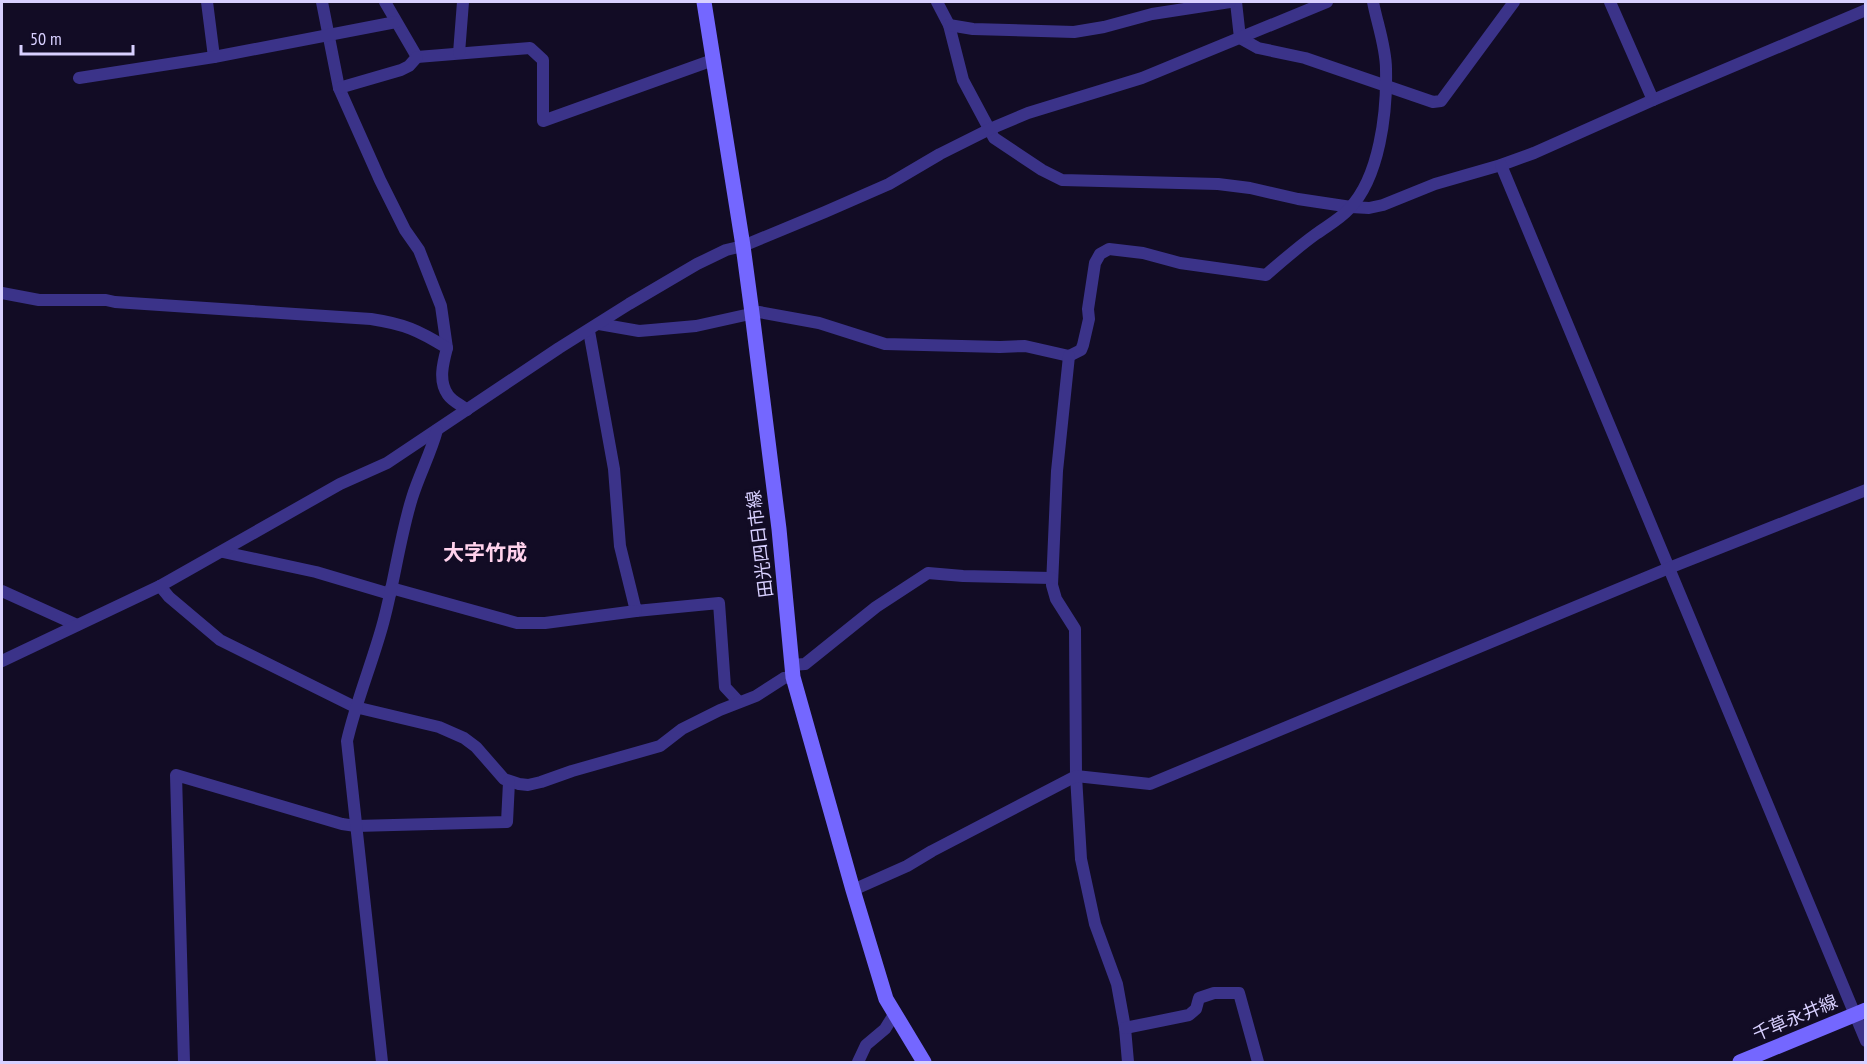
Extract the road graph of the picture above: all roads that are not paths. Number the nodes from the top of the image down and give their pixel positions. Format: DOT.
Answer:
graph roads {
  1 [pos="207,2"];
  2 [pos="322,2"];
  3 [pos="385,2"];
  4 [pos="463,2"];
  5 [pos="704,2"];
  6 [pos="938,2"];
  7 [pos="1230,2"];
  8 [pos="1236,2"];
  9 [pos="1327,2"];
  10 [pos="1373,2"];
  11 [pos="1514,2"];
  12 [pos="1610,2"];
  13 [pos="1866,10"];
  14 [pos="396,22"];
  15 [pos="949,25"];
  16 [pos="330,35"];
  17 [pos="1240,38"];
  18 [pos="459,53"];
  19 [pos="214,57"];
  20 [pos="417,57"];
  21 [pos="713,60"];
  22 [pos="79,78"];
  23 [pos="1385,84"];
  24 [pos="339,88"];
  25 [pos="1653,100"];
  26 [pos="990,129"];
  27 [pos="1501,165"];
  28 [pos="1351,207"];
  29 [pos="743,246"];
  30 [pos="2,293"];
  31 [pos="752,313"];
  32 [pos="594,327"];
  33 [pos="447,348"];
  34 [pos="1069,356"];
  35 [pos="467,410"];
  36 [pos="437,430"];
  37 [pos="1866,489"];
  38 [pos="223,552"];
  39 [pos="1669,568"];
  40 [pos="1052,578"];
  41 [pos="160,586"];
  42 [pos="2,591"];
  43 [pos="390,591"];
  44 [pos="636,611"];
  45 [pos="77,625"];
  46 [pos="2,661"];
  47 [pos="793,671"];
  48 [pos="739,702"];
  49 [pos="355,707"];
  50 [pos="1076,776"];
  51 [pos="510,782"];
  52 [pos="356,826"];
  53 [pos="853,890"];
  54 [pos="1860,1012"];
  55 [pos="895,1013"];
  56 [pos="1125,1028"];
  57 [pos="1866,1041"];
  58 [pos="919,1060"];
  59 [pos="184,1062"];
  60 [pos="382,1062"];
  61 [pos="858,1062"];
  62 [pos="1128,1062"];
  63 [pos="1258,1062"];
  64 [pos="1740,1062"];
  1 -- 19 [label="street"];
  2 -- 16 [label="street"];
  3 -- 14 [label="street"];
  4 -- 18 [label="street"];
  5 -- 21 [label="main road, 田光四日市線"];
  6 -- 15 [label="street"];
  7 -- 15 [label="street"];
  8 -- 17 [label="street"];
  9 -- 17 [label="street"];
  10 -- 23 [label="street"];
  11 -- 23 [label="street"];
  12 -- 25 [label="street"];
  13 -- 25 [label="street"];
  14 -- 16 [label="street"];
  14 -- 20 [label="street"];
  15 -- 26 [label="street"];
  16 -- 19 [label="street"];
  16 -- 24 [label="street"];
  17 -- 23 [label="street"];
  17 -- 26 [label="street"];
  18 -- 20 [label="street"];
  18 -- 21 [label="street"];
  19 -- 22 [label="street"];
  20 -- 24 [label="street"];
  21 -- 29 [label="main road, 田光四日市線"];
  23 -- 28 [label="street"];
  24 -- 33 [label="street"];
  25 -- 27 [label="street"];
  26 -- 28 [label="street"];
  26 -- 29 [label="street"];
  27 -- 28 [label="street"];
  27 -- 39 [label="street"];
  28 -- 34 [label="street"];
  29 -- 31 [label="main road, 田光四日市線"];
  29 -- 32 [label="street"];
  30 -- 33 [label="street"];
  31 -- 32 [label="street"];
  31 -- 34 [label="street"];
  31 -- 47 [label="main road, 田光四日市線"];
  32 -- 35 [label="street"];
  32 -- 44 [label="street"];
  33 -- 35 [label="street"];
  34 -- 40 [label="street"];
  35 -- 36 [label="street"];
  36 -- 38 [label="street"];
  36 -- 43 [label="street"];
  37 -- 39 [label="street"];
  38 -- 41 [label="street"];
  38 -- 43 [label="street"];
  39 -- 50 [label="street"];
  39 -- 54 [label="street"];
  40 -- 47 [label="street"];
  40 -- 50 [label="street"];
  41 -- 45 [label="street"];
  41 -- 49 [label="street"];
  42 -- 45 [label="street"];
  43 -- 44 [label="street"];
  43 -- 49 [label="street"];
  44 -- 48 [label="street"];
  45 -- 46 [label="street"];
  47 -- 48 [label="street"];
  47 -- 53 [label="main road, 田光四日市線"];
  48 -- 51 [label="street"];
  49 -- 51 [label="street"];
  49 -- 52 [label="street"];
  50 -- 53 [label="street"];
  50 -- 56 [label="street"];
  51 -- 52 [label="street"];
  52 -- 59 [label="street"];
  52 -- 60 [label="street"];
  53 -- 55 [label="main road, 田光四日市線"];
  54 -- 57 [label="street"];
  54 -- 64 [label="main road, 千草永井線"];
  55 -- 58 [label="main road, 田光四日市線"];
  55 -- 61 [label="street"];
  56 -- 62 [label="street"];
  56 -- 63 [label="street"];
}
